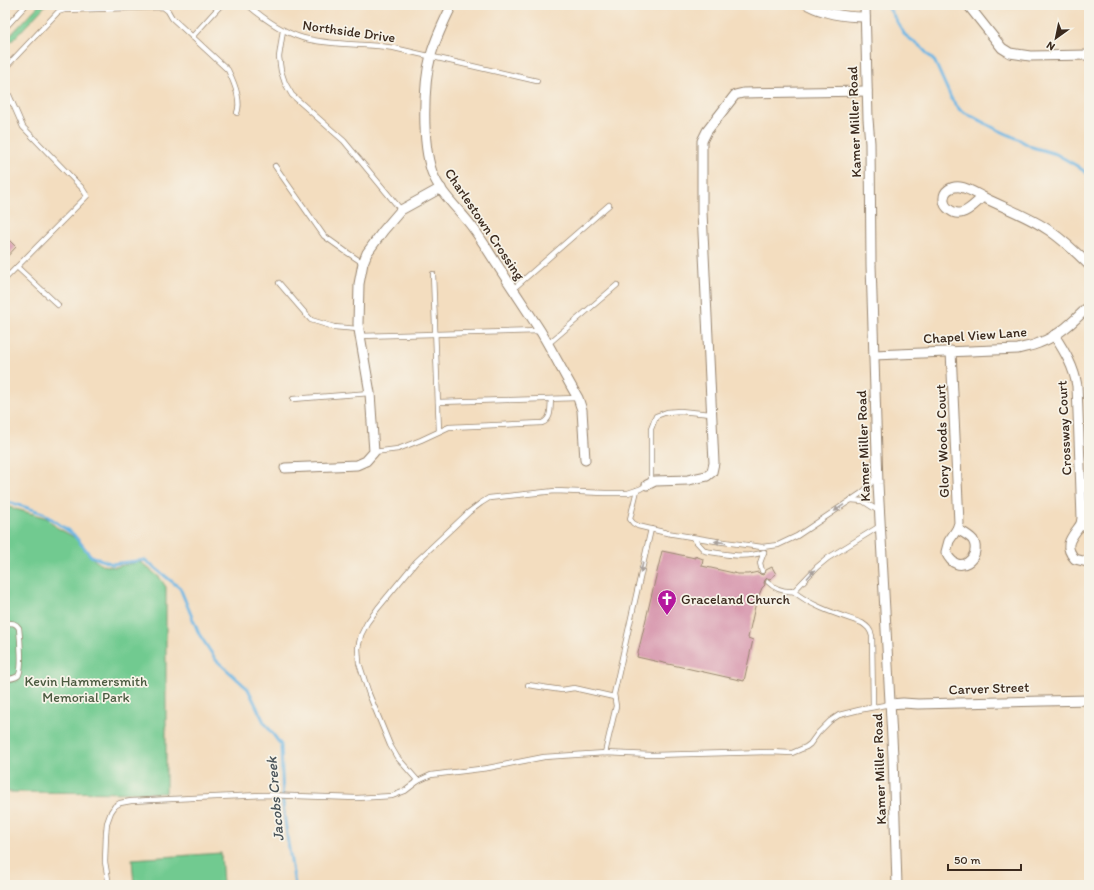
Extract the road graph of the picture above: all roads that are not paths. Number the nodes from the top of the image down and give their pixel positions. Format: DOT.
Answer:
graph roads {
  1 [pos="26,5"];
  2 [pos="221,5"];
  3 [pos="248,5"];
  4 [pos="452,5"];
  5 [pos="808,5"];
  6 [pos="865,5"];
  7 [pos="968,5"];
  8 [pos="163,6"];
  9 [pos="64,8"];
  10 [pos="865,17"];
  11 [pos="5,28"];
  12 [pos="283,30"];
  13 [pos="192,37"];
  14 [pos="431,55"];
  15 [pos="1089,55"];
  16 [pos="5,68"];
  17 [pos="537,81"];
  18 [pos="867,90"];
  19 [pos="5,91"];
  20 [pos="12,102"];
  21 [pos="5,103"];
  22 [pos="237,113"];
  23 [pos="275,166"];
  24 [pos="440,188"];
  25 [pos="983,198"];
  26 [pos="609,205"];
  27 [pos="401,210"];
  28 [pos="363,263"];
  29 [pos="1089,265"];
  30 [pos="17,267"];
  31 [pos="433,274"];
  32 [pos="5,279"];
  33 [pos="278,283"];
  34 [pos="617,285"];
  35 [pos="513,289"];
  36 [pos="58,305"];
  37 [pos="1089,306"];
  38 [pos="540,331"];
  39 [pos="359,332"];
  40 [pos="435,334"];
  41 [pos="1054,335"];
  42 [pos="548,344"];
  43 [pos="951,351"];
  44 [pos="874,355"];
  45 [pos="370,393"];
  46 [pos="578,398"];
  47 [pos="293,399"];
  48 [pos="551,399"];
  49 [pos="438,402"];
  50 [pos="711,414"];
  51 [pos="439,431"];
  52 [pos="374,452"];
  53 [pos="585,460"];
  54 [pos="286,468"];
  55 [pos="878,473"];
  56 [pos="649,484"];
  57 [pos="637,490"];
  58 [pos="851,500"];
  59 [pos="880,512"];
  60 [pos="1081,524"];
  61 [pos="880,526"];
  62 [pos="650,529"];
  63 [pos="957,529"];
  64 [pos="1089,530"];
  65 [pos="693,538"];
  66 [pos="767,546"];
  67 [pos="764,552"];
  68 [pos="1089,561"];
  69 [pos="762,571"];
  70 [pos="768,582"];
  71 [pos="793,591"];
  72 [pos="5,624"];
  73 [pos="5,679"];
  74 [pos="528,685"];
  75 [pos="614,697"];
  76 [pos="1089,700"];
  77 [pos="890,704"];
  78 [pos="873,707"];
  79 [pos="605,753"];
  80 [pos="418,781"];
  81 [pos="109,885"];
  82 [pos="897,885"];
  1 -- 11 [label="lane"];
  2 -- 13 [label="lane"];
  3 -- 12 [label="lane, Northside Drive"];
  4 -- 14 [label="street, Charlestown Crossing"];
  5 -- 10 [label="street"];
  6 -- 10 [label="street, Kamer Miller Road"];
  7 -- 15 [label="street"];
  8 -- 9 [label="lane"];
  8 -- 13 [label="lane"];
  9 -- 16 [label="lane"];
  10 -- 18 [label="street, Kamer Miller Road"];
  12 -- 14 [label="lane, Northside Drive"];
  12 -- 27 [label="lane"];
  13 -- 22 [label="lane"];
  14 -- 17 [label="lane, Northside Drive"];
  14 -- 24 [label="street, Charlestown Crossing"];
  18 -- 44 [label="street, Kamer Miller Road"];
  18 -- 50 [label="street"];
  19 -- 20 [label="lane"];
  20 -- 21 [label="lane"];
  20 -- 30 [label="lane"];
  23 -- 28 [label="lane"];
  24 -- 27 [label="street"];
  24 -- 35 [label="street, Charlestown Crossing"];
  25 -- 29 [label="street"];
  26 -- 35 [label="lane"];
  27 -- 28 [label="street"];
  28 -- 39 [label="street"];
  30 -- 32 [label="lane"];
  30 -- 36 [label="lane"];
  31 -- 40 [label="lane"];
  33 -- 39 [label="lane"];
  34 -- 42 [label="lane"];
  35 -- 38 [label="street, Charlestown Crossing"];
  37 -- 41 [label="street, Chapel View Lane"];
  38 -- 40 [label="lane"];
  38 -- 42 [label="street, Charlestown Crossing"];
  39 -- 40 [label="lane"];
  39 -- 45 [label="street"];
  40 -- 49 [label="lane"];
  41 -- 43 [label="street, Chapel View Lane"];
  41 -- 60 [label="street, Crossway Court"];
  42 -- 46 [label="street, Charlestown Crossing"];
  43 -- 44 [label="street, Chapel View Lane"];
  43 -- 63 [label="street, Glory Woods Court"];
  44 -- 55 [label="street, Kamer Miller Road"];
  45 -- 47 [label="lane"];
  45 -- 52 [label="street"];
  46 -- 48 [label="lane"];
  46 -- 53 [label="street, Charlestown Crossing"];
  48 -- 49 [label="lane"];
  48 -- 51 [label="lane"];
  49 -- 51 [label="lane"];
  50 -- 56 [label="street"];
  50 -- 56 [label="lane"];
  51 -- 52 [label="lane"];
  52 -- 54 [label="street"];
  55 -- 58 [label="lane"];
  55 -- 59 [label="street, Kamer Miller Road"];
  56 -- 57 [label="lane"];
  57 -- 62 [label="lane"];
  57 -- 80 [label="lane"];
  58 -- 59 [label="lane"];
  58 -- 66 [label="lane, one-way"];
  59 -- 61 [label="street, Kamer Miller Road"];
  60 -- 64 [label="street"];
  60 -- 68 [label="street"];
  71 -- 61 [label="lane, one-way"];
  61 -- 77 [label="street, Kamer Miller Road"];
  62 -- 65 [label="lane"];
  62 -- 75 [label="lane, one-way"];
  66 -- 65 [label="lane, one-way"];
  65 -- 67 [label="lane"];
  66 -- 67 [label="lane"];
  67 -- 69 [label="lane"];
  70 -- 71 [label="lane"];
  71 -- 78 [label="lane"];
  72 -- 73 [label="lane"];
  74 -- 75 [label="lane"];
  75 -- 79 [label="lane"];
  76 -- 77 [label="street, Carver Street"];
  77 -- 78 [label="lane"];
  77 -- 82 [label="street, Kamer Miller Road"];
  78 -- 79 [label="lane"];
  79 -- 80 [label="lane"];
  80 -- 81 [label="lane"];
}
